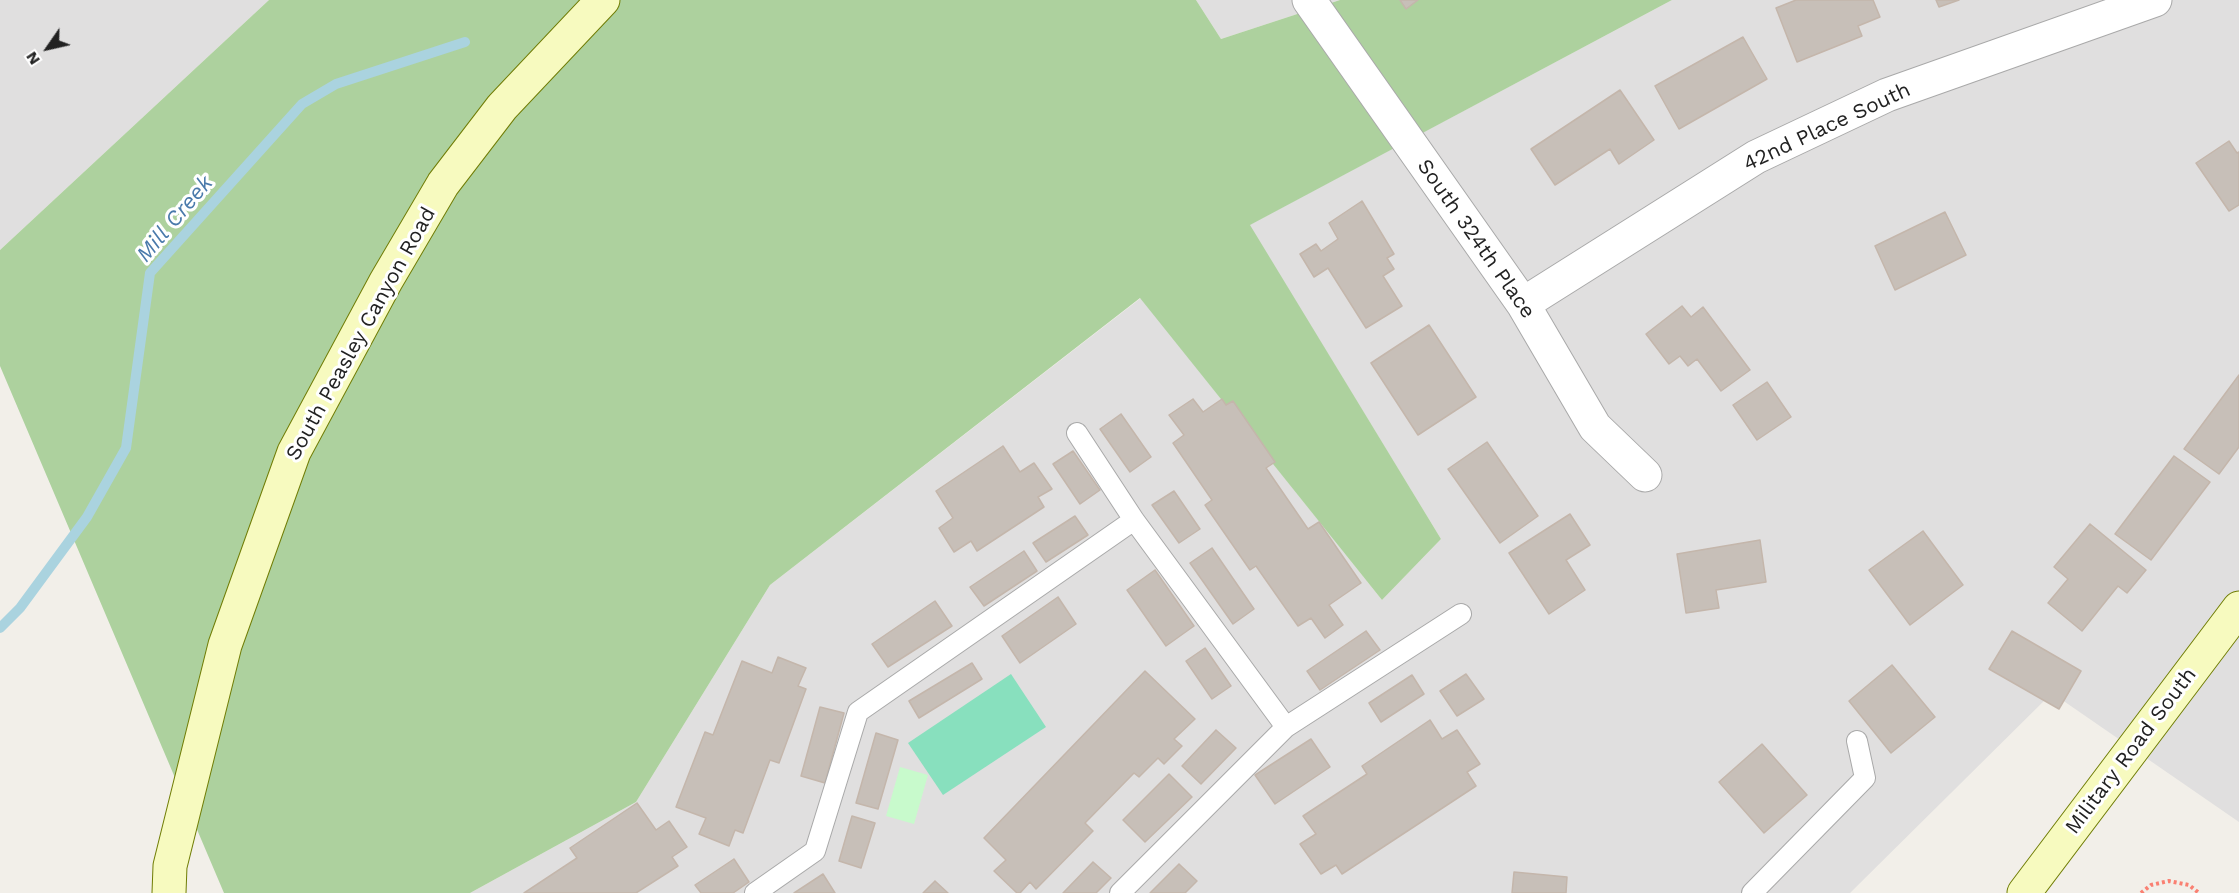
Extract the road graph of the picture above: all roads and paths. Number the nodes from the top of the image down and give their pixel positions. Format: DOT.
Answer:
graph roads {
  1 [pos="603,0"];
  2 [pos="1309,0"];
  3 [pos="2155,0"];
  4 [pos="1523,304"];
  5 [pos="1077,433"];
  6 [pos="1645,475"];
  7 [pos="1134,519"];
  8 [pos="2239,608"];
  9 [pos="1461,614"];
  10 [pos="1286,727"];
  11 [pos="1857,741"];
  12 [pos="169,893"];
  13 [pos="755,893"];
  14 [pos="1120,893"];
  15 [pos="1752,893"];
  16 [pos="2024,893"];
  17 [pos="2141,893"];
  18 [pos="2199,893"];
  1 -- 12 [label="main road, South Peasley Canyon Road"];
  2 -- 4 [label="street, South 324th Place"];
  3 -- 4 [label="street, 42nd Place South"];
  4 -- 6 [label="street, South 324th Place"];
  5 -- 7 [label="lane"];
  7 -- 10 [label="lane"];
  7 -- 13 [label="lane"];
  8 -- 16 [label="main road, Military Road South"];
  9 -- 10 [label="lane"];
  10 -- 14 [label="lane"];
  11 -- 15 [label="lane"];
  17 -- 18 [label="path"];
}
